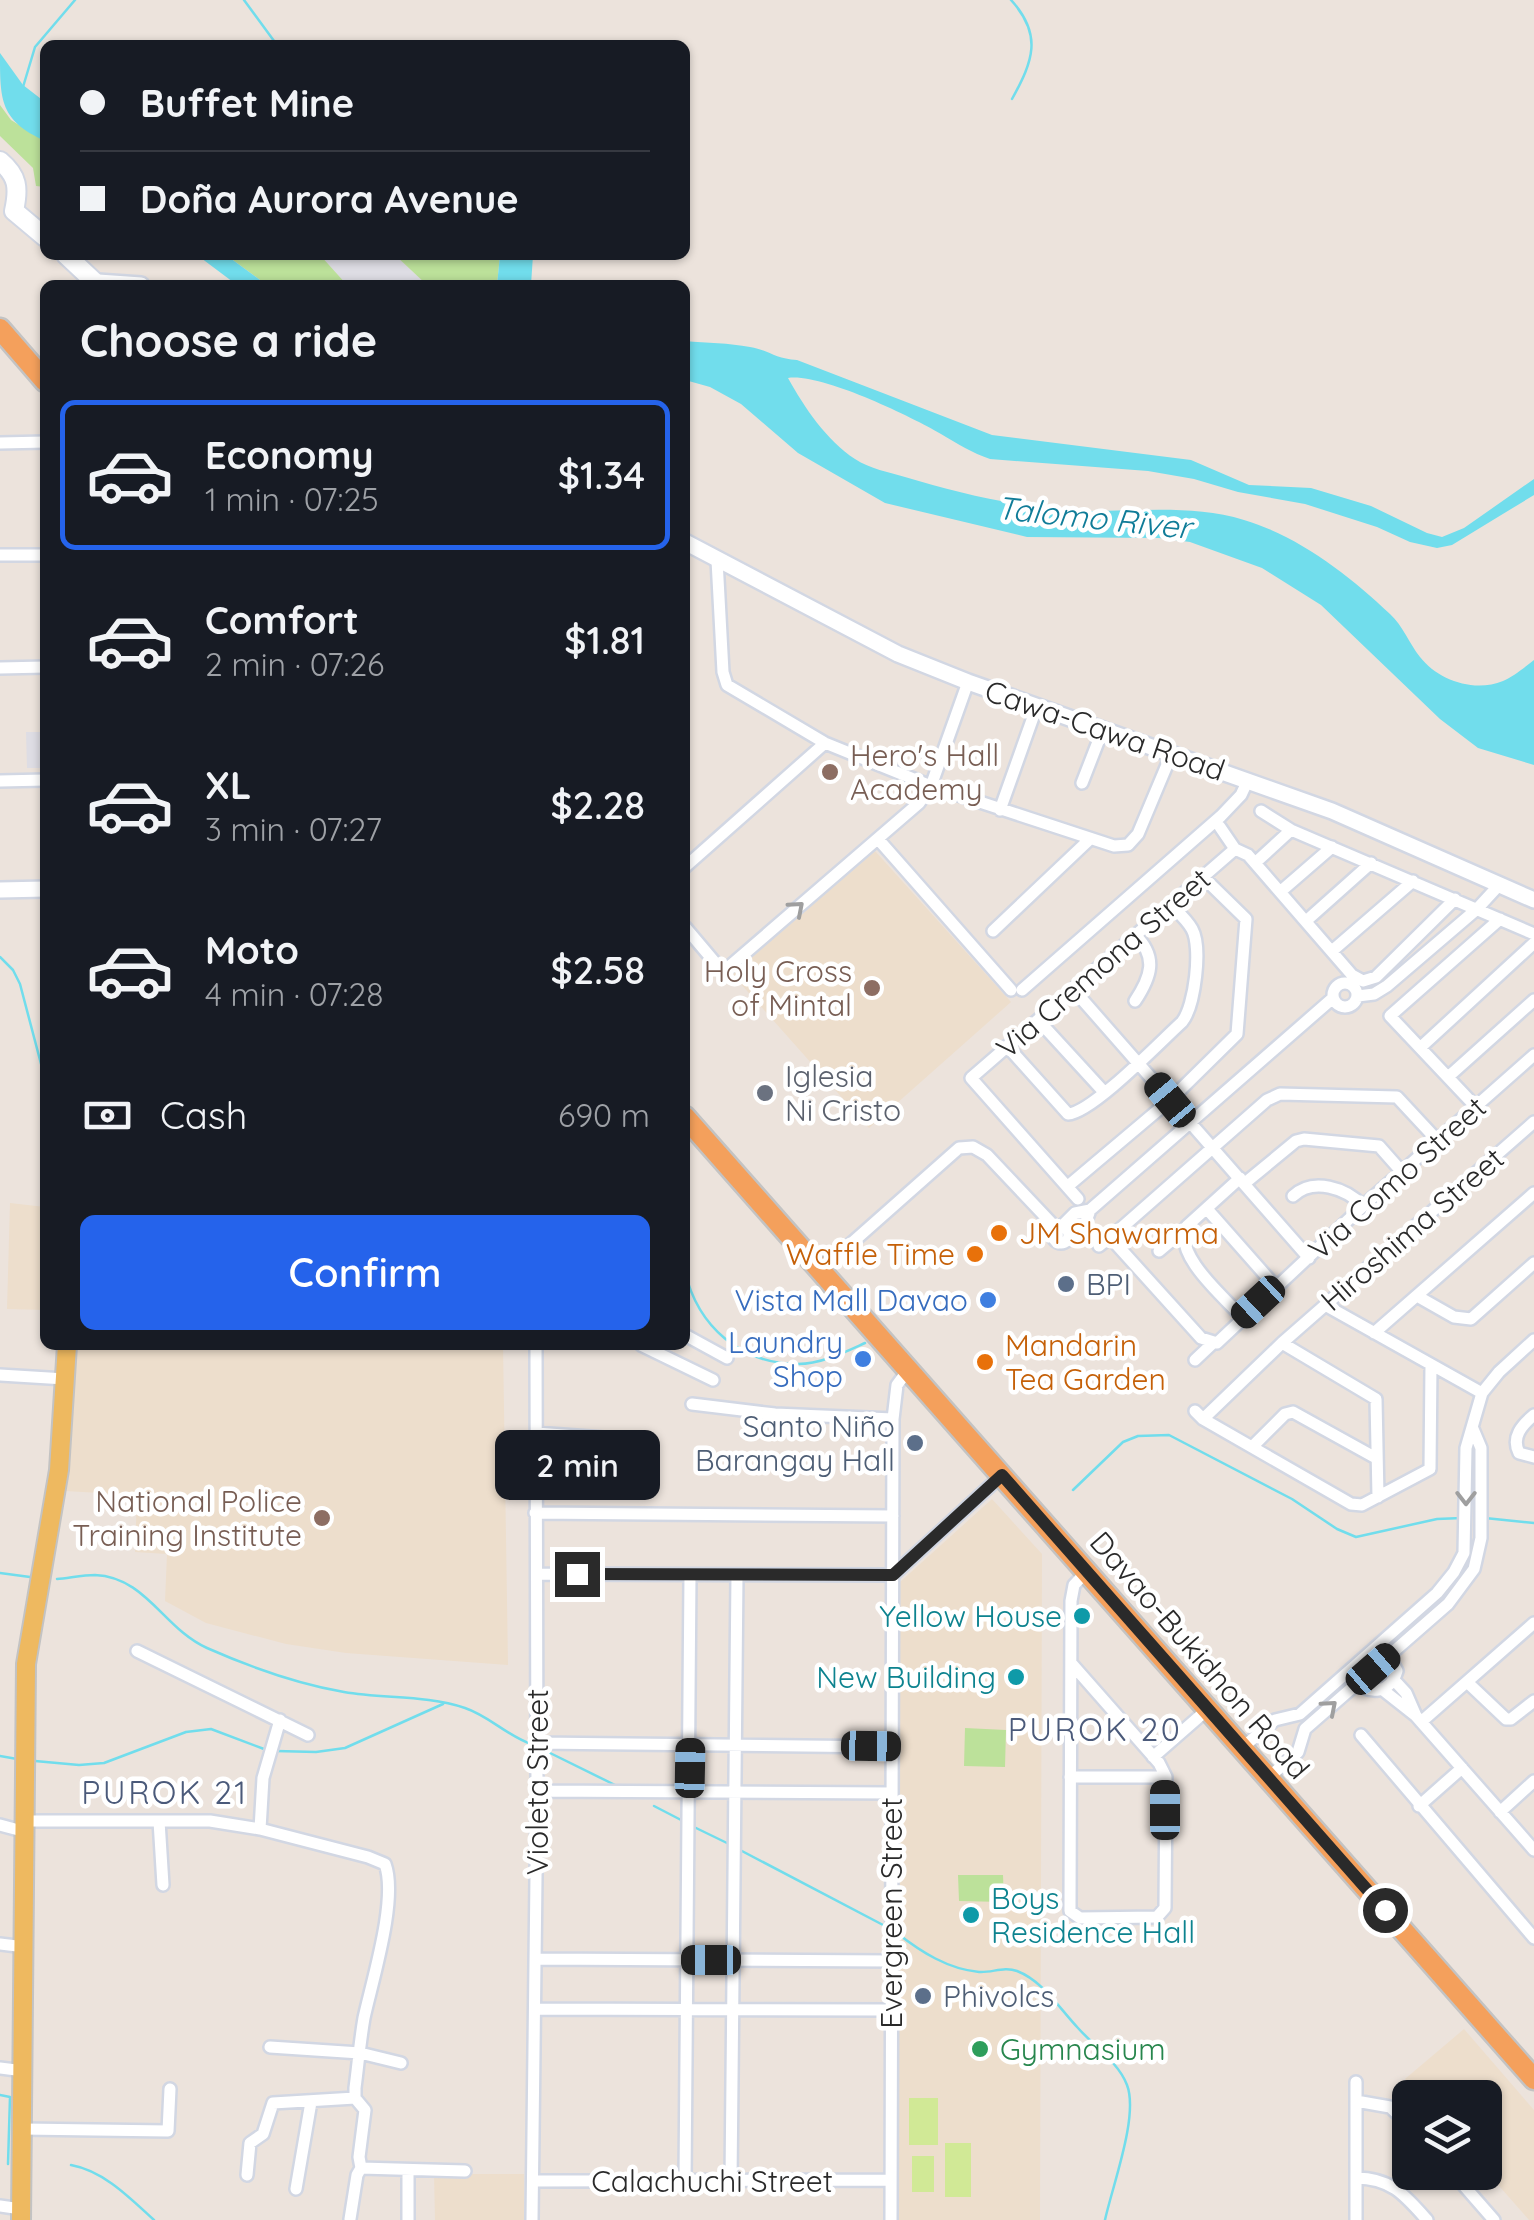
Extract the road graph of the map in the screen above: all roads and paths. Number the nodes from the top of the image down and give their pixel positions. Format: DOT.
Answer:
graph roads {
  1 [pos="0,161"];
  2 [pos="7,208"];
  3 [pos="40,233"];
  4 [pos="72,260"];
  5 [pos="94,280"];
  6 [pos="0,328"];
  7 [pos="40,376"];
  8 [pos="40,442"];
  9 [pos="0,443"];
  10 [pos="690,545"];
  11 [pos="40,555"];
  12 [pos="0,556"];
  13 [pos="717,560"];
  14 [pos="40,667"];
  15 [pos="0,668"];
  16 [pos="968,682"];
  17 [pos="1036,706"];
  18 [pos="1102,729"];
  19 [pos="825,743"];
  20 [pos="1172,754"];
  21 [pos="40,780"];
  22 [pos="1248,780"];
  23 [pos="0,781"];
  24 [pos="1082,783"];
  25 [pos="931,786"];
  26 [pos="1000,810"];
  27 [pos="1261,811"];
  28 [pos="1220,827"];
  29 [pos="1291,830"];
  30 [pos="878,839"];
  31 [pos="1090,840"];
  32 [pos="1332,847"];
  33 [pos="1235,849"];
  34 [pos="690,863"];
  35 [pos="1254,863"];
  36 [pos="1371,863"];
  37 [pos="1203,876"];
  38 [pos="1413,880"];
  39 [pos="1500,884"];
  40 [pos="40,889"];
  41 [pos="0,890"];
  42 [pos="1280,892"];
  43 [pos="1529,894"];
  44 [pos="1455,899"];
  45 [pos="1170,904"];
  46 [pos="1477,909"];
  47 [pos="1500,918"];
  48 [pos="1306,921"];
  49 [pos="992,930"];
  50 [pos="690,933"];
  51 [pos="1534,934"];
  52 [pos="1135,935"];
  53 [pos="1534,943"];
  54 [pos="1332,951"];
  55 [pos="1073,989"];
  56 [pos="1358,996"];
  57 [pos="1333,998"];
  58 [pos="1534,1000"];
  59 [pos="1135,1001"];
  60 [pos="1038,1020"];
  61 [pos="1007,1046"];
  62 [pos="1421,1048"];
  63 [pos="1534,1055"];
  64 [pos="1138,1062"];
  65 [pos="1448,1077"];
  66 [pos="1104,1092"];
  67 [pos="1170,1100"];
  68 [pos="1476,1106"];
  69 [pos="1188,1122"];
  70 [pos="1534,1122"];
  71 [pos="690,1123"];
  72 [pos="1438,1140"];
  73 [pos="1213,1150"];
  74 [pos="1402,1172"];
  75 [pos="1243,1180"];
  76 [pos="1068,1186"];
  77 [pos="1534,1193"];
  78 [pos="1293,1196"];
  79 [pos="1078,1199"];
  80 [pos="1363,1206"];
  81 [pos="1206,1209"];
  82 [pos="1122,1227"];
  83 [pos="1184,1230"];
  84 [pos="1100,1246"];
  85 [pos="1159,1251"];
  86 [pos="1309,1258"];
  87 [pos="1534,1263"];
  88 [pos="820,1271"];
  89 [pos="1275,1286"];
  90 [pos="1417,1296"];
  91 [pos="1325,1305"];
  92 [pos="1242,1317"];
  93 [pos="1374,1333"];
  94 [pos="690,1338"];
  95 [pos="1215,1343"];
  96 [pos="1282,1343"];
  97 [pos="1532,1343"];
  98 [pos="67,1350"];
  99 [pos="536,1350"];
  100 [pos="651,1350"];
  101 [pos="727,1358"];
  102 [pos="1195,1360"];
  103 [pos="1431,1364"];
  104 [pos="908,1370"];
  105 [pos="0,1375"];
  106 [pos="65,1379"];
  107 [pos="713,1380"];
  108 [pos="1482,1393"];
  109 [pos="692,1404"];
  110 [pos="1534,1415"];
  111 [pos="893,1419"];
  112 [pos="1473,1428"];
  113 [pos="536,1433"];
  114 [pos="631,1440"];
  115 [pos="1252,1447"];
  116 [pos="1534,1457"];
  117 [pos="1376,1458"];
  118 [pos="1002,1475"];
  119 [pos="1378,1497"];
  120 [pos="536,1513"];
  121 [pos="893,1516"];
  122 [pos="1464,1553"];
  123 [pos="1478,1557"];
  124 [pos="1086,1571"];
  125 [pos="537,1574"];
  126 [pos="690,1574"];
  127 [pos="738,1575"];
  128 [pos="893,1575"];
  129 [pos="1431,1598"];
  130 [pos="1441,1610"];
  131 [pos="1534,1623"];
  132 [pos="1528,1636"];
  133 [pos="1380,1644"];
  134 [pos="137,1650"];
  135 [pos="1390,1655"];
  136 [pos="1070,1663"];
  137 [pos="1347,1672"];
  138 [pos="1394,1680"];
  139 [pos="1467,1682"];
  140 [pos="1357,1683"];
  141 [pos="1383,1690"];
  142 [pos="1534,1701"];
  143 [pos="1208,1710"];
  144 [pos="1283,1719"];
  145 [pos="1418,1719"];
  146 [pos="280,1720"];
  147 [pos="308,1735"];
  148 [pos="1361,1736"];
  149 [pos="1301,1740"];
  150 [pos="537,1744"];
  151 [pos="690,1745"];
  152 [pos="736,1745"];
  153 [pos="892,1747"];
  154 [pos="1242,1748"];
  155 [pos="1153,1756"];
  156 [pos="1462,1768"];
  157 [pos="1070,1777"];
  158 [pos="1166,1777"];
  159 [pos="1268,1778"];
  160 [pos="1534,1781"];
  161 [pos="537,1791"];
  162 [pos="690,1792"];
  163 [pos="736,1792"];
  164 [pos="892,1793"];
  165 [pos="1419,1806"];
  166 [pos="1500,1812"];
  167 [pos="159,1821"];
  168 [pos="0,1825"];
  169 [pos="26,1827"];
  170 [pos="260,1829"];
  171 [pos="1534,1850"];
  172 [pos="164,1884"];
  173 [pos="1534,1938"];
  174 [pos="0,1944"];
  175 [pos="25,1946"];
  176 [pos="535,1959"];
  177 [pos="688,1960"];
  178 [pos="734,1960"];
  179 [pos="891,1960"];
  180 [pos="535,2009"];
  181 [pos="734,2010"];
  182 [pos="891,2010"];
  183 [pos="688,2011"];
  184 [pos="270,2047"];
  185 [pos="360,2052"];
  186 [pos="402,2063"];
  187 [pos="0,2068"];
  188 [pos="24,2070"];
  189 [pos="1534,2079"];
  190 [pos="1356,2082"];
  191 [pos="170,2089"];
  192 [pos="355,2098"];
  193 [pos="1356,2101"];
  194 [pos="310,2102"];
  195 [pos="1392,2109"];
  196 [pos="22,2129"];
  197 [pos="361,2168"];
  198 [pos="465,2171"];
  199 [pos="408,2172"];
  200 [pos="247,2175"];
  201 [pos="1356,2178"];
  202 [pos="731,2180"];
  203 [pos="891,2180"];
  204 [pos="532,2181"];
  205 [pos="685,2181"];
  206 [pos="296,2189"];
  207 [pos="1468,2190"];
  208 [pos="0,2206"];
  209 [pos="21,2214"];
  210 [pos="350,2218"];
  211 [pos="408,2220"];
  212 [pos="532,2220"];
  213 [pos="891,2220"];
  214 [pos="1356,2220"];
  215 [pos="1427,2220"];
  216 [pos="1494,2220"];
  1 -- 2 [label="main road"];
  2 -- 3 [label="main road"];
  4 -- 5 [label="main road"];
  6 -- 7 [label="highway"];
  8 -- 9 [label="street"];
  10 -- 13 [label="street, Cawa-Cawa Road"];
  11 -- 12 [label="street"];
  13 -- 16 [label="street, Cawa-Cawa Road"];
  13 -- 19 [label="street"];
  14 -- 15 [label="street"];
  16 -- 17 [label="street, Cawa-Cawa Road"];
  16 -- 25 [label="street"];
  17 -- 18 [label="street, Cawa-Cawa Road"];
  17 -- 26 [label="street"];
  18 -- 20 [label="street, Cawa-Cawa Road"];
  18 -- 24 [label="street"];
  19 -- 25 [label="street"];
  19 -- 34 [label="street"];
  20 -- 22 [label="street, Cawa-Cawa Road"];
  20 -- 31 [label="street"];
  21 -- 23 [label="street"];
  22 -- 30 [label="street"];
  22 -- 39 [label="street, Cawa-Cawa Road"];
  25 -- 26 [label="street"];
  25 -- 30 [label="street"];
  26 -- 31 [label="street"];
  27 -- 29 [label="street"];
  28 -- 33 [label="street"];
  29 -- 32 [label="street"];
  29 -- 35 [label="street"];
  50 -- 30 [label="street, one-way"];
  31 -- 49 [label="street"];
  32 -- 36 [label="street"];
  32 -- 42 [label="street"];
  33 -- 35 [label="street"];
  33 -- 37 [label="street, Via Cremona Street"];
  35 -- 42 [label="street"];
  36 -- 38 [label="street"];
  36 -- 48 [label="street"];
  37 -- 45 [label="street, Via Cremona Street"];
  37 -- 67 [label="street"];
  38 -- 44 [label="street"];
  38 -- 54 [label="street"];
  39 -- 43 [label="street, Cawa-Cawa Road"];
  39 -- 46 [label="street"];
  40 -- 41 [label="street"];
  42 -- 48 [label="street"];
  44 -- 46 [label="street"];
  44 -- 54 [label="street"];
  45 -- 52 [label="street, Via Cremona Street"];
  45 -- 64 [label="street"];
  46 -- 47 [label="street"];
  46 -- 56 [label="street"];
  47 -- 51 [label="street"];
  47 -- 62 [label="street"];
  48 -- 54 [label="street"];
  52 -- 55 [label="street, Via Cremona Street"];
  52 -- 59 [label="street"];
  53 -- 62 [label="street"];
  55 -- 60 [label="street, Via Cremona Street"];
  55 -- 64 [label="street"];
  56 -- 57 [label="street"];
  56 -- 57 [label="street"];
  57 -- 69 [label="street"];
  58 -- 65 [label="street"];
  60 -- 61 [label="street, Via Cremona Street"];
  60 -- 66 [label="street"];
  61 -- 66 [label="street"];
  61 -- 76 [label="street, Via Cremona Street"];
  62 -- 65 [label="street"];
  63 -- 68 [label="street, Via Como Street"];
  64 -- 66 [label="street"];
  64 -- 67 [label="street"];
  65 -- 68 [label="street"];
  67 -- 69 [label="street"];
  67 -- 76 [label="street"];
  68 -- 72 [label="street, Via Como Street"];
  69 -- 73 [label="street"];
  69 -- 88 [label="street"];
  70 -- 91 [label="street, Hiroshima Street"];
  71 -- 88 [label="highway, Davao-Bukidnon Road"];
  72 -- 73 [label="street"];
  72 -- 74 [label="street, Via Como Street"];
  73 -- 75 [label="street"];
  73 -- 82 [label="street"];
  74 -- 75 [label="street"];
  74 -- 80 [label="street, Via Como Street"];
  75 -- 81 [label="street"];
  75 -- 86 [label="street"];
  76 -- 79 [label="street"];
  77 -- 90 [label="street"];
  78 -- 80 [label="street"];
  80 -- 86 [label="street, Via Como Street"];
  81 -- 83 [label="street"];
  81 -- 89 [label="street"];
  82 -- 84 [label="street"];
  82 -- 95 [label="street"];
  83 -- 85 [label="street"];
  83 -- 92 [label="street"];
  86 -- 89 [label="street, Via Como Street"];
  87 -- 90 [label="street"];
  88 -- 104 [label="highway, Davao-Bukidnon Road"];
  89 -- 92 [label="street, Via Como Street"];
  90 -- 93 [label="street"];
  91 -- 93 [label="street"];
  91 -- 96 [label="street, Hiroshima Street"];
  92 -- 95 [label="street, Via Como Street"];
  93 -- 103 [label="street"];
  94 -- 101 [label="street"];
  95 -- 102 [label="street, Via Como Street"];
  96 -- 115 [label="street, Hiroshima Street"];
  96 -- 117 [label="street"];
  97 -- 108 [label="street"];
  98 -- 106 [label="main road"];
  99 -- 113 [label="street, Violeta Street"];
  100 -- 107 [label="street"];
  103 -- 108 [label="street"];
  103 -- 119 [label="street"];
  104 -- 111 [label="street, Evergreen Street"];
  104 -- 118 [label="highway, Davao-Bukidnon Road"];
  105 -- 106 [label="street"];
  106 -- 169 [label="main road"];
  108 -- 112 [label="street"];
  109 -- 111 [label="street"];
  110 -- 116 [label="street"];
  111 -- 121 [label="street, Evergreen Street"];
  112 -- 122 [label="street, one-way"];
  112 -- 123 [label="street"];
  113 -- 114 [label="street"];
  113 -- 120 [label="street, Violeta Street"];
  115 -- 117 [label="street"];
  115 -- 119 [label="street"];
  117 -- 119 [label="street"];
  118 -- 124 [label="highway, Davao-Bukidnon Road"];
  118 -- 128 [label="street"];
  120 -- 121 [label="street"];
  120 -- 125 [label="street, Violeta Street"];
  121 -- 128 [label="street, Evergreen Street"];
  122 -- 123 [label="street"];
  122 -- 129 [label="street"];
  123 -- 130 [label="street"];
  124 -- 136 [label="street"];
  124 -- 143 [label="highway, Davao-Bukidnon Road"];
  125 -- 126 [label="street"];
  125 -- 150 [label="street, Violeta Street"];
  126 -- 127 [label="street"];
  126 -- 151 [label="street"];
  127 -- 128 [label="street"];
  127 -- 152 [label="street"];
  128 -- 153 [label="street, Evergreen Street"];
  129 -- 130 [label="street"];
  129 -- 133 [label="street"];
  130 -- 135 [label="street"];
  131 -- 132 [label="street"];
  132 -- 139 [label="street"];
  133 -- 135 [label="street"];
  133 -- 137 [label="street"];
  134 -- 146 [label="street"];
  135 -- 138 [label="street"];
  135 -- 140 [label="street"];
  136 -- 155 [label="street"];
  136 -- 157 [label="street"];
  137 -- 140 [label="street"];
  137 -- 144 [label="street"];
  138 -- 141 [label="street"];
  138 -- 145 [label="street"];
  139 -- 142 [label="street"];
  139 -- 145 [label="street"];
  140 -- 141 [label="street"];
  149 -- 140 [label="street, one-way"];
  141 -- 145 [label="street"];
  143 -- 154 [label="highway, Davao-Bukidnon Road"];
  143 -- 155 [label="street"];
  144 -- 149 [label="street"];
  144 -- 154 [label="street"];
  145 -- 156 [label="street"];
  146 -- 147 [label="street"];
  146 -- 170 [label="street"];
  148 -- 165 [label="street"];
  149 -- 159 [label="street"];
  150 -- 151 [label="street"];
  150 -- 161 [label="street, Violeta Street"];
  151 -- 152 [label="street"];
  151 -- 162 [label="street"];
  152 -- 153 [label="street"];
  152 -- 163 [label="street"];
  153 -- 164 [label="street, Evergreen Street"];
  154 -- 159 [label="highway, Davao-Bukidnon Road"];
  155 -- 158 [label="street"];
  156 -- 165 [label="street"];
  156 -- 166 [label="street"];
  157 -- 158 [label="street"];
  157 -- 158 [label="street"];
  159 -- 189 [label="highway, Davao-Bukidnon Road"];
  160 -- 166 [label="street"];
  161 -- 162 [label="street"];
  161 -- 176 [label="street, Violeta Street"];
  162 -- 163 [label="street"];
  162 -- 177 [label="street"];
  163 -- 164 [label="street"];
  163 -- 178 [label="street"];
  164 -- 179 [label="street, Evergreen Street"];
  165 -- 173 [label="street"];
  166 -- 171 [label="street"];
  167 -- 169 [label="street"];
  167 -- 170 [label="street"];
  167 -- 172 [label="street"];
  168 -- 169 [label="street"];
  169 -- 175 [label="main road"];
  170 -- 185 [label="street"];
  174 -- 175 [label="street"];
  175 -- 188 [label="main road"];
  176 -- 177 [label="street"];
  176 -- 180 [label="street, Violeta Street"];
  177 -- 178 [label="street"];
  177 -- 183 [label="street"];
  178 -- 179 [label="street"];
  178 -- 181 [label="street"];
  179 -- 182 [label="street, Evergreen Street"];
  180 -- 183 [label="street"];
  180 -- 204 [label="street, Violeta Street"];
  181 -- 182 [label="street"];
  181 -- 183 [label="street"];
  181 -- 202 [label="street"];
  182 -- 203 [label="street, Evergreen Street"];
  183 -- 205 [label="street"];
  184 -- 185 [label="street"];
  185 -- 186 [label="street"];
  185 -- 192 [label="street"];
  187 -- 188 [label="street"];
  188 -- 196 [label="main road"];
  190 -- 193 [label="street"];
  191 -- 196 [label="street"];
  192 -- 194 [label="street"];
  192 -- 197 [label="street"];
  193 -- 195 [label="street"];
  193 -- 201 [label="street"];
  194 -- 200 [label="street"];
  194 -- 206 [label="street"];
  196 -- 209 [label="main road"];
  197 -- 199 [label="street"];
  197 -- 210 [label="street"];
  198 -- 199 [label="street"];
  199 -- 211 [label="street"];
  201 -- 214 [label="street"];
  201 -- 215 [label="street"];
  202 -- 203 [label="street, Calachuchi Street"];
  202 -- 205 [label="street, Calachuchi Street"];
  203 -- 213 [label="street, Evergreen Street"];
  204 -- 205 [label="street, Calachuchi Street"];
  204 -- 212 [label="street, Violeta Street"];
  207 -- 216 [label="street"];
  208 -- 209 [label="street"];
}
